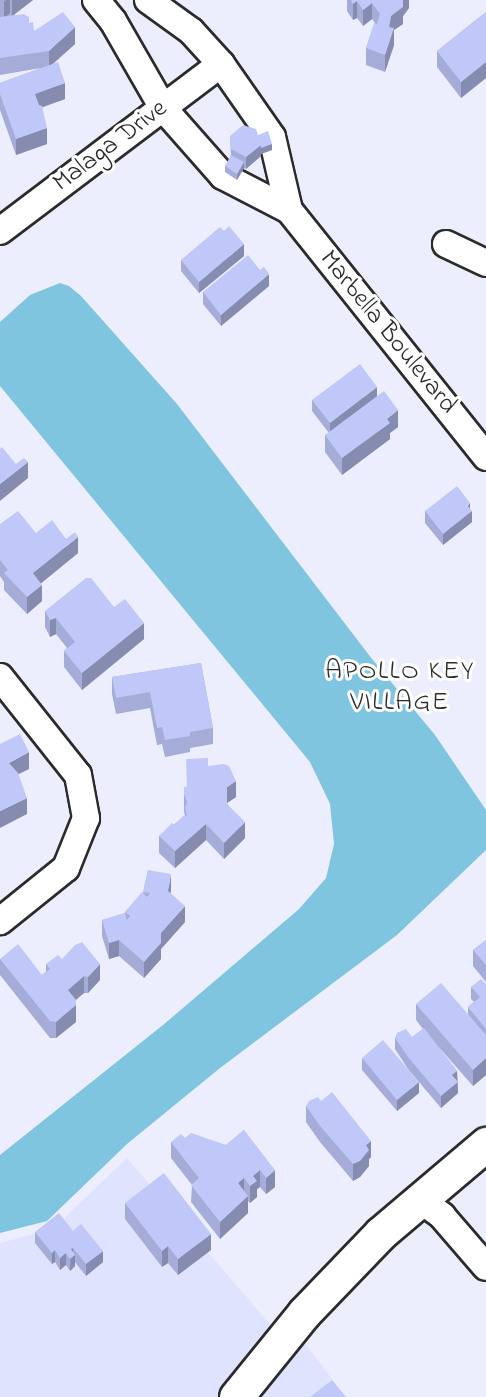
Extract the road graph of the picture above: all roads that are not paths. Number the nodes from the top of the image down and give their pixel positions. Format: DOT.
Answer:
graph roads {
  1 [pos="96,0"];
  2 [pos="148,0"];
  3 [pos="221,64"];
  4 [pos="163,108"];
  5 [pos="289,210"];
  6 [pos="0,231"];
  7 [pos="446,244"];
  8 [pos="486,263"];
  9 [pos="486,457"];
  10 [pos="0,677"];
  11 [pos="0,921"];
  12 [pos="486,1144"];
  13 [pos="419,1199"];
  14 [pos="486,1267"];
  15 [pos="236,1397"];
  1 -- 4 [label="street, Marbella Boulevard"];
  2 -- 3 [label="street, Marbella Boulevard"];
  3 -- 4 [label="street, Malaga Drive"];
  3 -- 5 [label="street, Marbella Boulevard"];
  4 -- 5 [label="street, Marbella Boulevard"];
  4 -- 6 [label="street, Malaga Drive"];
  5 -- 9 [label="street, Marbella Boulevard"];
  7 -- 8 [label="street"];
  10 -- 11 [label="street"];
  12 -- 13 [label="main road"];
  13 -- 14 [label="street"];
  13 -- 15 [label="main road"];
}
